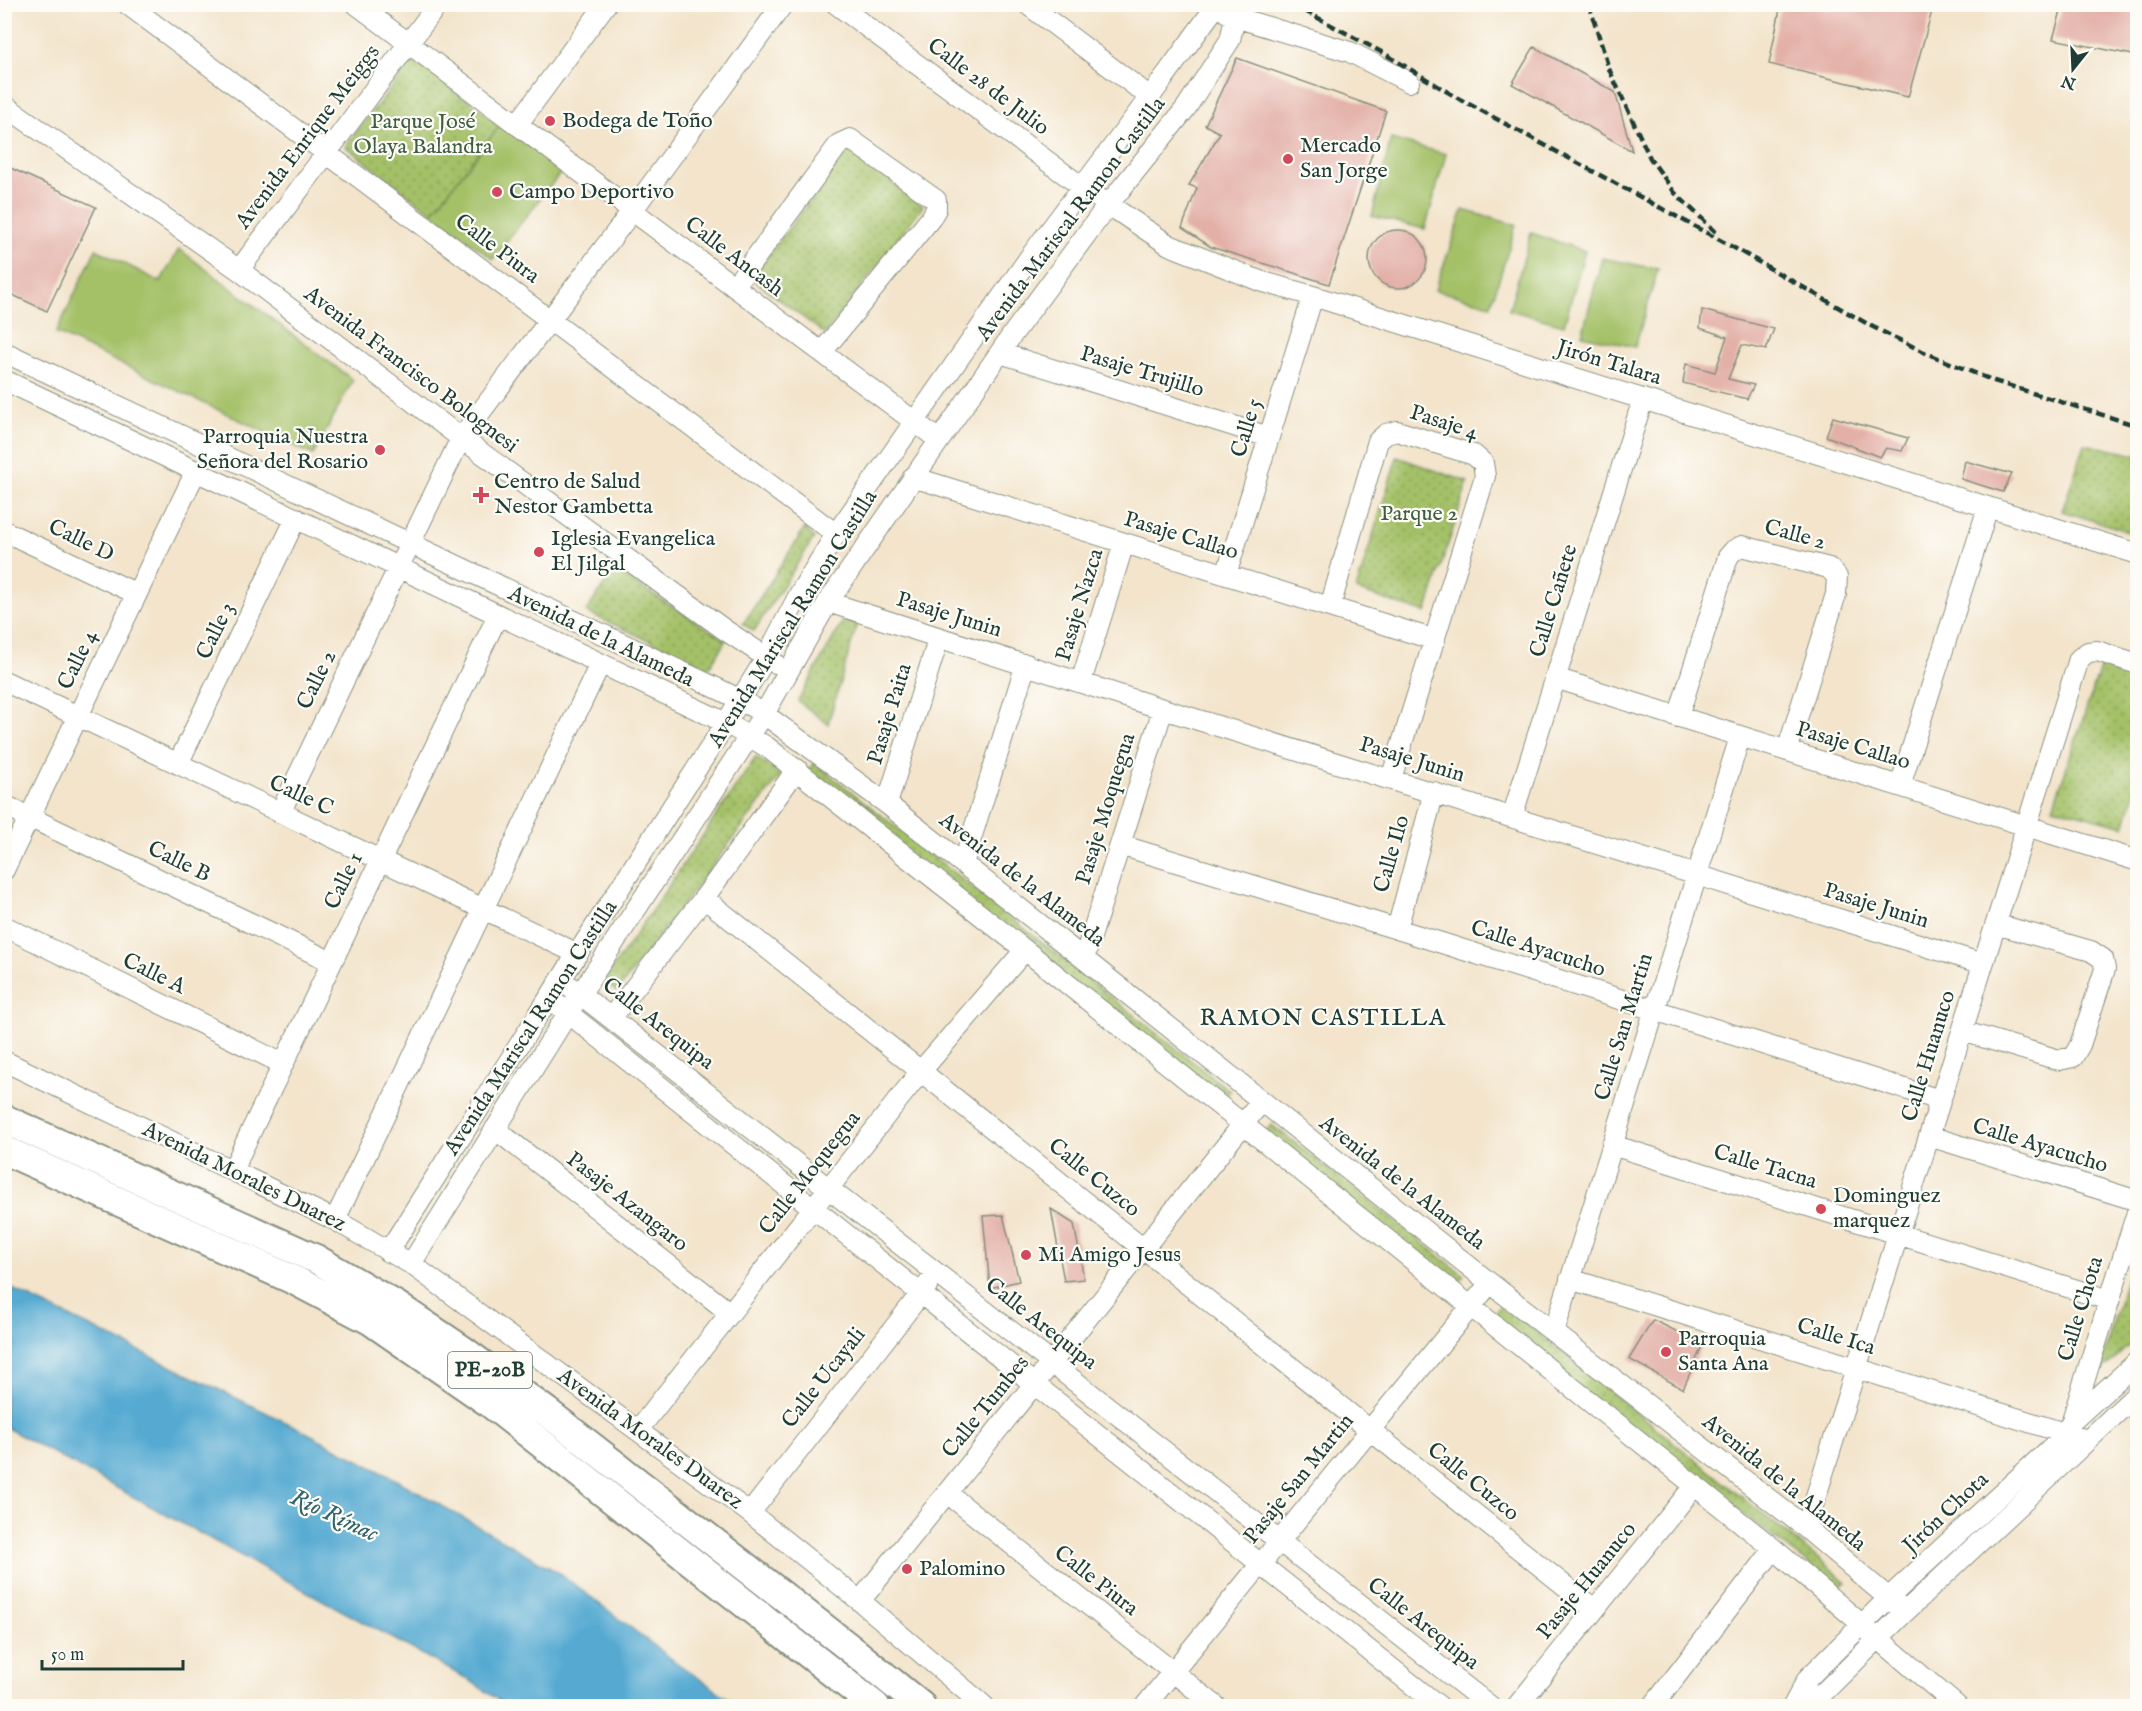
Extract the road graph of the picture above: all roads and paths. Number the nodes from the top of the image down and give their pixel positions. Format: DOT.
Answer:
graph roads {
  1 [pos="127,4"];
  2 [pos="356,4"];
  3 [pos="438,4"];
  4 [pos="606,4"];
  5 [pos="783,4"];
  6 [pos="836,4"];
  7 [pos="1027,4"];
  8 [pos="1214,5"];
  9 [pos="1236,17"];
  10 [pos="408,44"];
  11 [pos="1410,82"];
  12 [pos="1150,98"];
  13 [pos="4,105"];
  14 [pos="517,125"];
  15 [pos="326,152"];
  16 [pos="1082,187"];
  17 [pos="1107,205"];
  18 [pos="632,211"];
  19 [pos="239,270"];
  20 [pos="734,287"];
  21 [pos="1313,296"];
  22 [pos="551,319"];
  23 [pos="4,352"];
  24 [pos="822,352"];
  25 [pos="1000,353"];
  26 [pos="4,380"];
  27 [pos="1643,399"];
  28 [pos="914,422"];
  29 [pos="1269,437"];
  30 [pos="460,438"];
  31 [pos="939,440"];
  32 [pos="195,471"];
  33 [pos="913,477"];
  34 [pos="1988,507"];
  35 [pos="296,518"];
  36 [pos="4,531"];
  37 [pos="836,534"];
  38 [pos="410,542"];
  39 [pos="1124,543"];
  40 [pos="2138,554"];
  41 [pos="398,567"];
  42 [pos="1226,575"];
  43 [pos="137,594"];
  44 [pos="828,602"];
  45 [pos="1330,607"];
  46 [pos="498,615"];
  47 [pos="939,637"];
  48 [pos="1434,640"];
  49 [pos="766,658"];
  50 [pos="600,664"];
  51 [pos="1026,664"];
  52 [pos="2138,664"];
  53 [pos="789,672"];
  54 [pos="1555,678"];
  55 [pos="4,681"];
  56 [pos="1081,682"];
  57 [pos="741,700"];
  58 [pos="1163,709"];
  59 [pos="764,714"];
  60 [pos="78,716"];
  61 [pos="1678,717"];
  62 [pos="726,723"];
  63 [pos="749,736"];
  64 [pos="1740,737"];
  65 [pos="1787,751"];
  66 [pos="178,764"];
  67 [pos="797,769"];
  68 [pos="1391,779"];
  69 [pos="1900,786"];
  70 [pos="1434,792"];
  71 [pos="887,804"];
  72 [pos="4,805"];
  73 [pos="280,813"];
  74 [pos="30,817"];
  75 [pos="1512,817"];
  76 [pos="2026,826"];
  77 [pos="1120,845"];
  78 [pos="2136,853"];
  79 [pos="381,860"];
  80 [pos="963,864"];
  81 [pos="4,870"];
  82 [pos="1697,875"];
  83 [pos="704,898"];
  84 [pos="483,909"];
  85 [pos="1996,924"];
  86 [pos="4,926"];
  87 [pos="1396,929"];
  88 [pos="1025,950"];
  89 [pos="578,954"];
  90 [pos="1084,959"];
  91 [pos="332,962"];
  92 [pos="1983,964"];
  93 [pos="561,979"];
  94 [pos="580,994"];
  95 [pos="549,998"];
  96 [pos="1654,1011"];
  97 [pos="568,1013"];
  98 [pos="611,1018"];
  99 [pos="1962,1030"];
  100 [pos="4,1061"];
  101 [pos="283,1064"];
  102 [pos="921,1071"];
  103 [pos="1940,1100"];
  104 [pos="1261,1102"];
  105 [pos="4,1119"];
  106 [pos="1243,1125"];
  107 [pos="495,1129"];
  108 [pos="1929,1136"];
  109 [pos="1612,1145"];
  110 [pos="4,1150"];
  111 [pos="233,1169"];
  112 [pos="829,1188"];
  113 [pos="2138,1201"];
  114 [pos="813,1208"];
  115 [pos="2138,1209"];
  116 [pos="335,1220"];
  117 [pos="1898,1234"];
  118 [pos="1143,1249"];
  119 [pos="388,1252"];
  120 [pos="411,1263"];
  121 [pos="937,1273"];
  122 [pos="1570,1279"];
  123 [pos="1490,1283"];
  124 [pos="920,1293"];
  125 [pos="2109,1300"];
  126 [pos="1470,1306"];
  127 [pos="730,1313"];
  128 [pos="1554,1332"];
  129 [pos="2138,1360"];
  130 [pos="1052,1363"];
  131 [pos="1856,1368"];
  132 [pos="1034,1384"];
  133 [pos="2138,1394"];
  134 [pos="2068,1428"];
  135 [pos="638,1430"];
  136 [pos="1370,1430"];
  137 [pos="2087,1440"];
  138 [pos="1695,1485"];
  139 [pos="946,1493"];
  140 [pos="750,1513"];
  141 [pos="1806,1528"];
  142 [pos="1279,1541"];
  143 [pos="1774,1549"];
  144 [pos="1260,1564"];
  145 [pos="1888,1599"];
  146 [pos="860,1601"];
  147 [pos="1594,1609"];
  148 [pos="1905,1612"];
  149 [pos="1863,1624"];
  150 [pos="1878,1638"];
  151 [pos="1173,1672"];
  152 [pos="875,1707"];
  153 [pos="921,1707"];
  154 [pos="984,1707"];
  155 [pos="1145,1707"];
  156 [pos="1216,1707"];
  157 [pos="1438,1707"];
  158 [pos="1490,1707"];
  159 [pos="1517,1707"];
  160 [pos="1653,1707"];
  161 [pos="1793,1707"];
  162 [pos="1799,1707"];
  163 [pos="1957,1707"];
  1 -- 15 [label="street, Calle Piura"];
  2 -- 10 [label="street, Calle Ancash"];
  3 -- 10 [label="street, Avenida Enrique Meiggs"];
  4 -- 14 [label="street"];
  5 -- 18 [label="street, Calle 2"];
  6 -- 16 [label="street, Calle 28 de Julio"];
  7 -- 12 [label="street"];
  8 -- 9 [label="street"];
  8 -- 12 [label="street, Avenida Mariscal Ramon Castilla"];
  9 -- 11 [label="street"];
  9 -- 17 [label="street, Avenida Mariscal Ramon Castilla"];
  10 -- 14 [label="street, Calle Ancash"];
  10 -- 15 [label="street, Avenida Enrique Meiggs"];
  12 -- 16 [label="street, Avenida Mariscal Ramon Castilla"];
  13 -- 19 [label="street, Avenida Francisco Bolognesi"];
  14 -- 18 [label="street, Calle Ancash"];
  15 -- 19 [label="street, Avenida Enrique Meiggs"];
  15 -- 22 [label="street, Calle Piura"];
  16 -- 17 [label="street, Jirón Talara"];
  16 -- 28 [label="street, Avenida Mariscal Ramon Castilla"];
  17 -- 21 [label="street, Jirón Talara"];
  17 -- 25 [label="street, Avenida Mariscal Ramon Castilla"];
  18 -- 20 [label="street, Calle Ancash"];
  18 -- 22 [label="street, Calle 2"];
  19 -- 30 [label="street, Avenida Francisco Bolognesi"];
  20 -- 24 [label="street, Calle Ancash"];
  20 -- 24 [label="street"];
  21 -- 27 [label="street, Jirón Talara"];
  21 -- 29 [label="street, Calle 5"];
  22 -- 30 [label="street, Calle 2"];
  22 -- 37 [label="street, Calle Piura"];
  23 -- 38 [label="street, Avenida de la Alameda"];
  24 -- 28 [label="street, Calle Ancash"];
  25 -- 29 [label="street, Pasaje Trujillo"];
  25 -- 31 [label="street, Avenida Mariscal Ramon Castilla"];
  26 -- 32 [label="street, Avenida de la Alameda"];
  27 -- 34 [label="street, Jirón Talara"];
  27 -- 54 [label="street, Calle Cañete"];
  28 -- 31 [label="street, Calle Ancash"];
  28 -- 37 [label="street, Avenida Mariscal Ramon Castilla"];
  29 -- 42 [label="street, Calle 5"];
  30 -- 38 [label="street, Calle 2"];
  30 -- 49 [label="street, Avenida Francisco Bolognesi"];
  31 -- 33 [label="street, Avenida Mariscal Ramon Castilla"];
  32 -- 35 [label="street, Avenida de la Alameda"];
  32 -- 43 [label="street, Calle 4"];
  33 -- 39 [label="street, Pasaje Callao"];
  33 -- 44 [label="street, Avenida Mariscal Ramon Castilla"];
  34 -- 40 [label="street, Jirón Talara"];
  34 -- 69 [label="street"];
  35 -- 41 [label="street, Avenida de la Alameda"];
  35 -- 66 [label="street, Calle 3"];
  36 -- 43 [label="street, Calle D"];
  37 -- 49 [label="street, Avenida Mariscal Ramon Castilla"];
  38 -- 41 [label="street, Calle 2"];
  38 -- 57 [label="street, Avenida de la Alameda"];
  39 -- 42 [label="street, Pasaje Callao"];
  39 -- 56 [label="street, Pasaje Nazca"];
  41 -- 46 [label="street, Avenida de la Alameda"];
  41 -- 73 [label="street, Calle 2"];
  42 -- 45 [label="street, Pasaje Callao"];
  43 -- 60 [label="street, Calle 4"];
  44 -- 47 [label="street, Pasaje Junin"];
  44 -- 53 [label="street, Avenida Mariscal Ramon Castilla"];
  45 -- 48 [label="street, Pasaje Callao"];
  45 -- 48 [label="street, Pasaje 4"];
  46 -- 50 [label="street, Avenida de la Alameda"];
  46 -- 79 [label="street, Calle 1"];
  47 -- 51 [label="street, Pasaje Junin"];
  47 -- 71 [label="street, Pasaje Paita"];
  48 -- 68 [label="street, Pasaje 4"];
  49 -- 53 [label="street, Avenida Francisco Bolognesi"];
  49 -- 57 [label="street, Avenida Mariscal Ramon Castilla"];
  50 -- 62 [label="street, Avenida de la Alameda"];
  50 -- 84 [label="street"];
  51 -- 56 [label="street, Pasaje Junin"];
  51 -- 80 [label="street, Pasaje Nazca"];
  52 -- 76 [label="street, Calle Huanuco"];
  53 -- 59 [label="street, Avenida Mariscal Ramon Castilla"];
  54 -- 61 [label="street, Pasaje Callao"];
  54 -- 75 [label="street, Calle Cañete"];
  55 -- 60 [label="street, Calle C"];
  56 -- 58 [label="street, Pasaje Junin"];
  57 -- 59 [label="street, Avenida de la Alameda"];
  57 -- 62 [label="street, Avenida Mariscal Ramon Castilla"];
  58 -- 68 [label="street, Pasaje Junin"];
  58 -- 77 [label="street, Pasaje Moquegua"];
  59 -- 63 [label="street, Avenida Mariscal Ramon Castilla"];
  59 -- 71 [label="street, Avenida de la Alameda"];
  60 -- 66 [label="street, Calle C"];
  60 -- 74 [label="street, Calle 4"];
  61 -- 64 [label="street, Pasaje Callao"];
  61 -- 65 [label="street, Calle 2"];
  62 -- 63 [label="street, Avenida de la Alameda"];
  62 -- 89 [label="street, Avenida Mariscal Ramon Castilla"];
  63 -- 67 [label="street, Avenida de la Alameda"];
  63 -- 94 [label="street, Avenida Mariscal Ramon Castilla"];
  64 -- 65 [label="street, Pasaje Callao"];
  64 -- 82 [label="street, Calle San Martin"];
  65 -- 69 [label="street, Pasaje Callao"];
  66 -- 73 [label="street, Calle C"];
  67 -- 83 [label="street"];
  67 -- 88 [label="street, Avenida de la Alameda"];
  68 -- 70 [label="street, Pasaje Junin"];
  69 -- 76 [label="street, Pasaje Callao"];
  70 -- 75 [label="street, Pasaje Junin"];
  70 -- 87 [label="street, Calle Ilo"];
  71 -- 80 [label="street, Avenida de la Alameda"];
  72 -- 74 [label="street, Calle B"];
  73 -- 79 [label="street, Calle C"];
  74 -- 81 [label="street, Calle 4"];
  74 -- 91 [label="street, Calle B"];
  75 -- 82 [label="street, Pasaje Junin"];
  76 -- 78 [label="street, Pasaje Callao"];
  76 -- 85 [label="street, Calle Huanuco"];
  77 -- 87 [label="street, Calle Ayacucho"];
  77 -- 90 [label="street, Pasaje Moquegua"];
  79 -- 84 [label="street, Calle C"];
  79 -- 91 [label="street, Calle 1"];
  80 -- 90 [label="street, Avenida de la Alameda"];
  82 -- 92 [label="street, Pasaje Junin"];
  82 -- 96 [label="street, Calle San Martin"];
  83 -- 98 [label="street"];
  83 -- 102 [label="street, Calle Cuzco"];
  84 -- 89 [label="street, Calle C"];
  84 -- 116 [label="street"];
  85 -- 92 [label="street, Calle Huanuco"];
  85 -- 99 [label="street"];
  86 -- 101 [label="street, Calle A"];
  87 -- 96 [label="street, Calle Ayacucho"];
  88 -- 102 [label="street, Calle Moquegua"];
  88 -- 106 [label="street, Avenida de la Alameda"];
  89 -- 93 [label="street, Avenida Mariscal Ramon Castilla"];
  90 -- 104 [label="street, Avenida de la Alameda"];
  91 -- 101 [label="street, Calle 1"];
  92 -- 99 [label="street, Calle Huanuco"];
  93 -- 94 [label="street, Calle Arequipa"];
  93 -- 95 [label="street, Avenida Mariscal Ramon Castilla"];
  94 -- 97 [label="street, Avenida Mariscal Ramon Castilla"];
  94 -- 98 [label="street, Calle Arequipa"];
  95 -- 97 [label="street, Calle Arequipa"];
  95 -- 119 [label="street, Avenida Mariscal Ramon Castilla"];
  96 -- 103 [label="street, Calle Ayacucho"];
  96 -- 109 [label="street, Calle San Martin"];
  97 -- 107 [label="street, Avenida Mariscal Ramon Castilla"];
  97 -- 114 [label="street, Calle Arequipa"];
  98 -- 112 [label="street, Calle Arequipa"];
  99 -- 103 [label="street, Calle Huanuco"];
  100 -- 111 [label="street, Avenida Morales Duarez"];
  101 -- 111 [label="street, Calle 1"];
  102 -- 112 [label="street, Calle Moquegua"];
  102 -- 118 [label="street, Calle Cuzco"];
  103 -- 108 [label="street, Calle Huanuco"];
  104 -- 106 [label="street, Calle Tumbes"];
  104 -- 123 [label="street, Avenida de la Alameda"];
  105 -- 153 [label="highway, Avenida Morales Duarez / PE-20B"];
  106 -- 118 [label="street, Calle Tumbes"];
  106 -- 126 [label="street, Avenida de la Alameda"];
  107 -- 120 [label="street, Avenida Mariscal Ramon Castilla"];
  107 -- 127 [label="street, Pasaje Azangaro"];
  108 -- 113 [label="street, Calle Ayacucho"];
  108 -- 117 [label="street, Calle Huanuco"];
  109 -- 117 [label="street, Calle Tacna"];
  109 -- 122 [label="street, Calle San Martin"];
  110 -- 152 [label="highway, PE-20B"];
  111 -- 116 [label="street, Avenida Morales Duarez"];
  112 -- 114 [label="street, Calle Moquegua"];
  112 -- 121 [label="street, Calle Arequipa"];
  114 -- 124 [label="street, Calle Arequipa"];
  114 -- 127 [label="street, Calle Moquegua"];
  115 -- 125 [label="street, Calle Chota"];
  116 -- 119 [label="street, Avenida Morales Duarez"];
  117 -- 125 [label="street, Calle Tacna"];
  117 -- 131 [label="street, Calle Huanuco"];
  118 -- 130 [label="street, Calle Tumbes"];
  118 -- 136 [label="street, Calle Cuzco"];
  119 -- 120 [label="street, Avenida Morales Duarez"];
  120 -- 135 [label="street, Avenida Morales Duarez"];
  121 -- 124 [label="street, Calle Ucayali"];
  121 -- 130 [label="street, Calle Arequipa"];
  122 -- 128 [label="street, Calle San Martin"];
  122 -- 131 [label="street, Calle Ica"];
  123 -- 126 [label="street, Pasaje San Martin"];
  123 -- 128 [label="street, Avenida de la Alameda"];
  124 -- 132 [label="street, Calle Arequipa"];
  124 -- 140 [label="street, Calle Ucayali"];
  125 -- 134 [label="street, Calle Chota"];
  126 -- 136 [label="street, Pasaje San Martin"];
  126 -- 138 [label="street, Avenida de la Alameda"];
  127 -- 135 [label="street, Calle Moquegua"];
  128 -- 141 [label="street, Avenida de la Alameda"];
  129 -- 134 [label="street, Jirón Chota"];
  130 -- 132 [label="street, Calle Tumbes"];
  130 -- 142 [label="street, Calle Arequipa"];
  131 -- 134 [label="street, Calle Ica"];
  131 -- 141 [label="street, Calle Huanuco"];
  132 -- 139 [label="street, Calle Tumbes"];
  132 -- 144 [label="street, Calle Arequipa"];
  133 -- 137 [label="street, Jirón Chota"];
  134 -- 137 [label="street, Calle Ica"];
  134 -- 145 [label="street, Jirón Chota"];
  135 -- 140 [label="street, Avenida Morales Duarez"];
  136 -- 142 [label="street, Pasaje San Martin"];
  136 -- 147 [label="street, Calle Cuzco"];
  137 -- 148 [label="street, Jirón Chota"];
  138 -- 143 [label="street, Avenida de la Alameda"];
  138 -- 147 [label="street, Pasaje Huanuco"];
  139 -- 146 [label="street, Calle Tumbes"];
  139 -- 151 [label="street, Calle Piura"];
  140 -- 146 [label="street, Avenida Morales Duarez"];
  141 -- 145 [label="street, Avenida de la Alameda"];
  142 -- 144 [label="street, Pasaje San Martin"];
  142 -- 158 [label="street, Calle Arequipa"];
  143 -- 149 [label="street, Avenida de la Alameda"];
  143 -- 160 [label="street"];
  144 -- 151 [label="street, Pasaje San Martin"];
  144 -- 157 [label="street, Calle Arequipa"];
  145 -- 148 [label="street, Avenida de la Alameda"];
  145 -- 149 [label="street, Jirón Chota"];
  146 -- 154 [label="street, Avenida Morales Duarez"];
  147 -- 159 [label="street, Pasaje Huanuco"];
  148 -- 150 [label="street, Jirón Chota"];
  149 -- 150 [label="street, Avenida de la Alameda"];
  149 -- 161 [label="street, Jirón Chota"];
  150 -- 162 [label="street, Jirón Chota"];
  150 -- 163 [label="street, Avenida de la Alameda"];
  151 -- 155 [label="street, Pasaje San Martin"];
  151 -- 156 [label="street, Calle Piura"];
}
